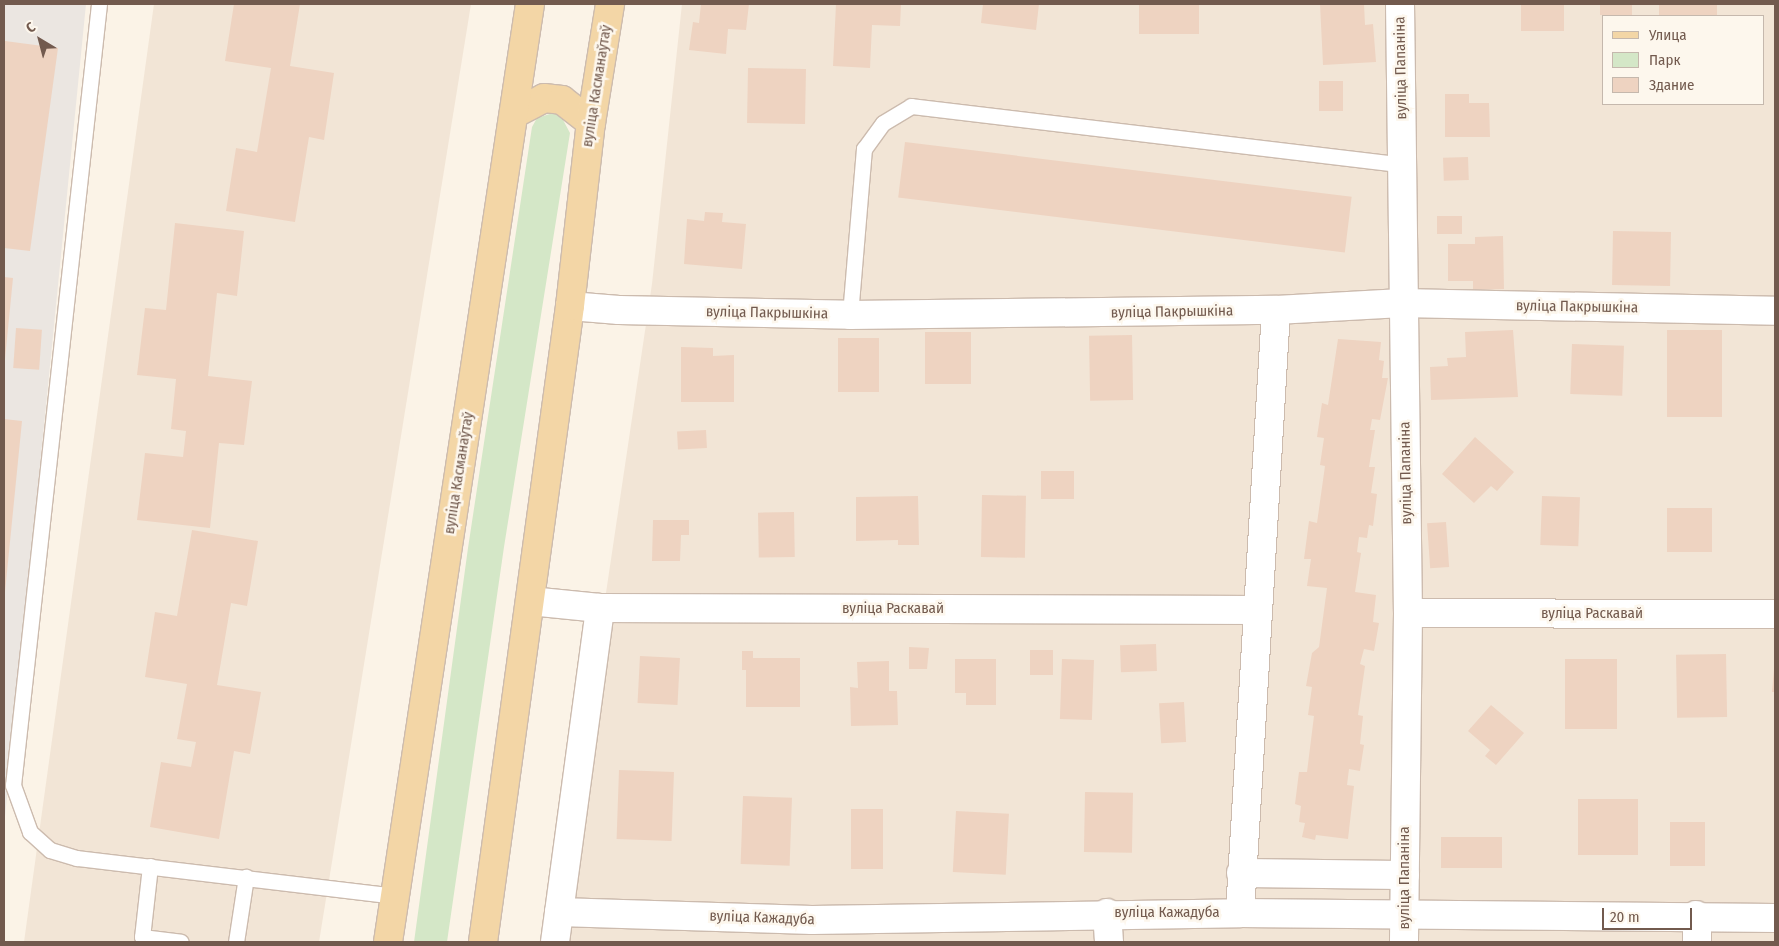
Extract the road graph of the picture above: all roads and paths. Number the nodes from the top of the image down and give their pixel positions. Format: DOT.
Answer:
graph roads {
  1 [pos="99,4"];
  2 [pos="530,4"];
  3 [pos="610,4"];
  4 [pos="1400,4"];
  5 [pos="514,114"];
  6 [pos="591,123"];
  7 [pos="1402,165"];
  8 [pos="1402,303"];
  9 [pos="570,306"];
  10 [pos="1276,310"];
  11 [pos="1775,311"];
  12 [pos="850,315"];
  13 [pos="530,601"];
  14 [pos="600,608"];
  15 [pos="1256,610"];
  16 [pos="1408,614"];
  17 [pos="1775,614"];
  18 [pos="150,866"];
  19 [pos="1241,873"];
  20 [pos="1404,875"];
  21 [pos="246,877"];
  22 [pos="395,896"];
  23 [pos="559,912"];
  24 [pos="1107,913"];
  25 [pos="1240,913"];
  26 [pos="1696,915"];
  27 [pos="1775,918"];
  28 [pos="1404,929"];
  29 [pos="181,942"];
  30 [pos="236,942"];
  31 [pos="388,942"];
  32 [pos="483,942"];
  33 [pos="556,942"];
  34 [pos="1109,942"];
  35 [pos="1696,942"];
  1 -- 18 [label="lane"];
  2 -- 5 [label="main road, вуліца Касманаўтаў"];
  3 -- 6 [label="main road, вуліца Касманаўтаў"];
  4 -- 7 [label="street, вуліца Папаніна"];
  5 -- 6 [label="main road"];
  5 -- 22 [label="main road, вуліца Касманаўтаў"];
  6 -- 9 [label="main road, вуліца Касманаўтаў"];
  7 -- 8 [label="street, вуліца Папаніна"];
  7 -- 12 [label="lane"];
  8 -- 10 [label="street, вуліца Пакрышкіна"];
  8 -- 11 [label="street, вуліца Пакрышкіна"];
  8 -- 16 [label="street, вуліца Папаніна"];
  9 -- 12 [label="street, вуліца Пакрышкіна"];
  9 -- 13 [label="main road, вуліца Касманаўтаў"];
  10 -- 12 [label="street, вуліца Пакрышкіна"];
  10 -- 15 [label="street"];
  13 -- 14 [label="street, вуліца Раскавай"];
  13 -- 32 [label="main road, вуліца Касманаўтаў"];
  14 -- 15 [label="street, вуліца Раскавай"];
  14 -- 23 [label="street"];
  15 -- 19 [label="street"];
  16 -- 17 [label="street, вуліца Раскавай"];
  16 -- 20 [label="street, вуліца Папаніна"];
  18 -- 21 [label="lane"];
  18 -- 29 [label="lane"];
  19 -- 20 [label="street"];
  19 -- 25 [label="street"];
  20 -- 28 [label="street, вуліца Папаніна"];
  21 -- 22 [label="lane"];
  21 -- 30 [label="lane"];
  22 -- 31 [label="main road, вуліца Касманаўтаў"];
  23 -- 24 [label="street, вуліца Кажадуба"];
  23 -- 33 [label="street"];
  24 -- 25 [label="street, вуліца Кажадуба"];
  24 -- 34 [label="street"];
  25 -- 28 [label="street, вуліца Кажадуба"];
  26 -- 27 [label="street, вуліца Кажадуба"];
  26 -- 28 [label="street, вуліца Кажадуба"];
  26 -- 35 [label="street"];
}
